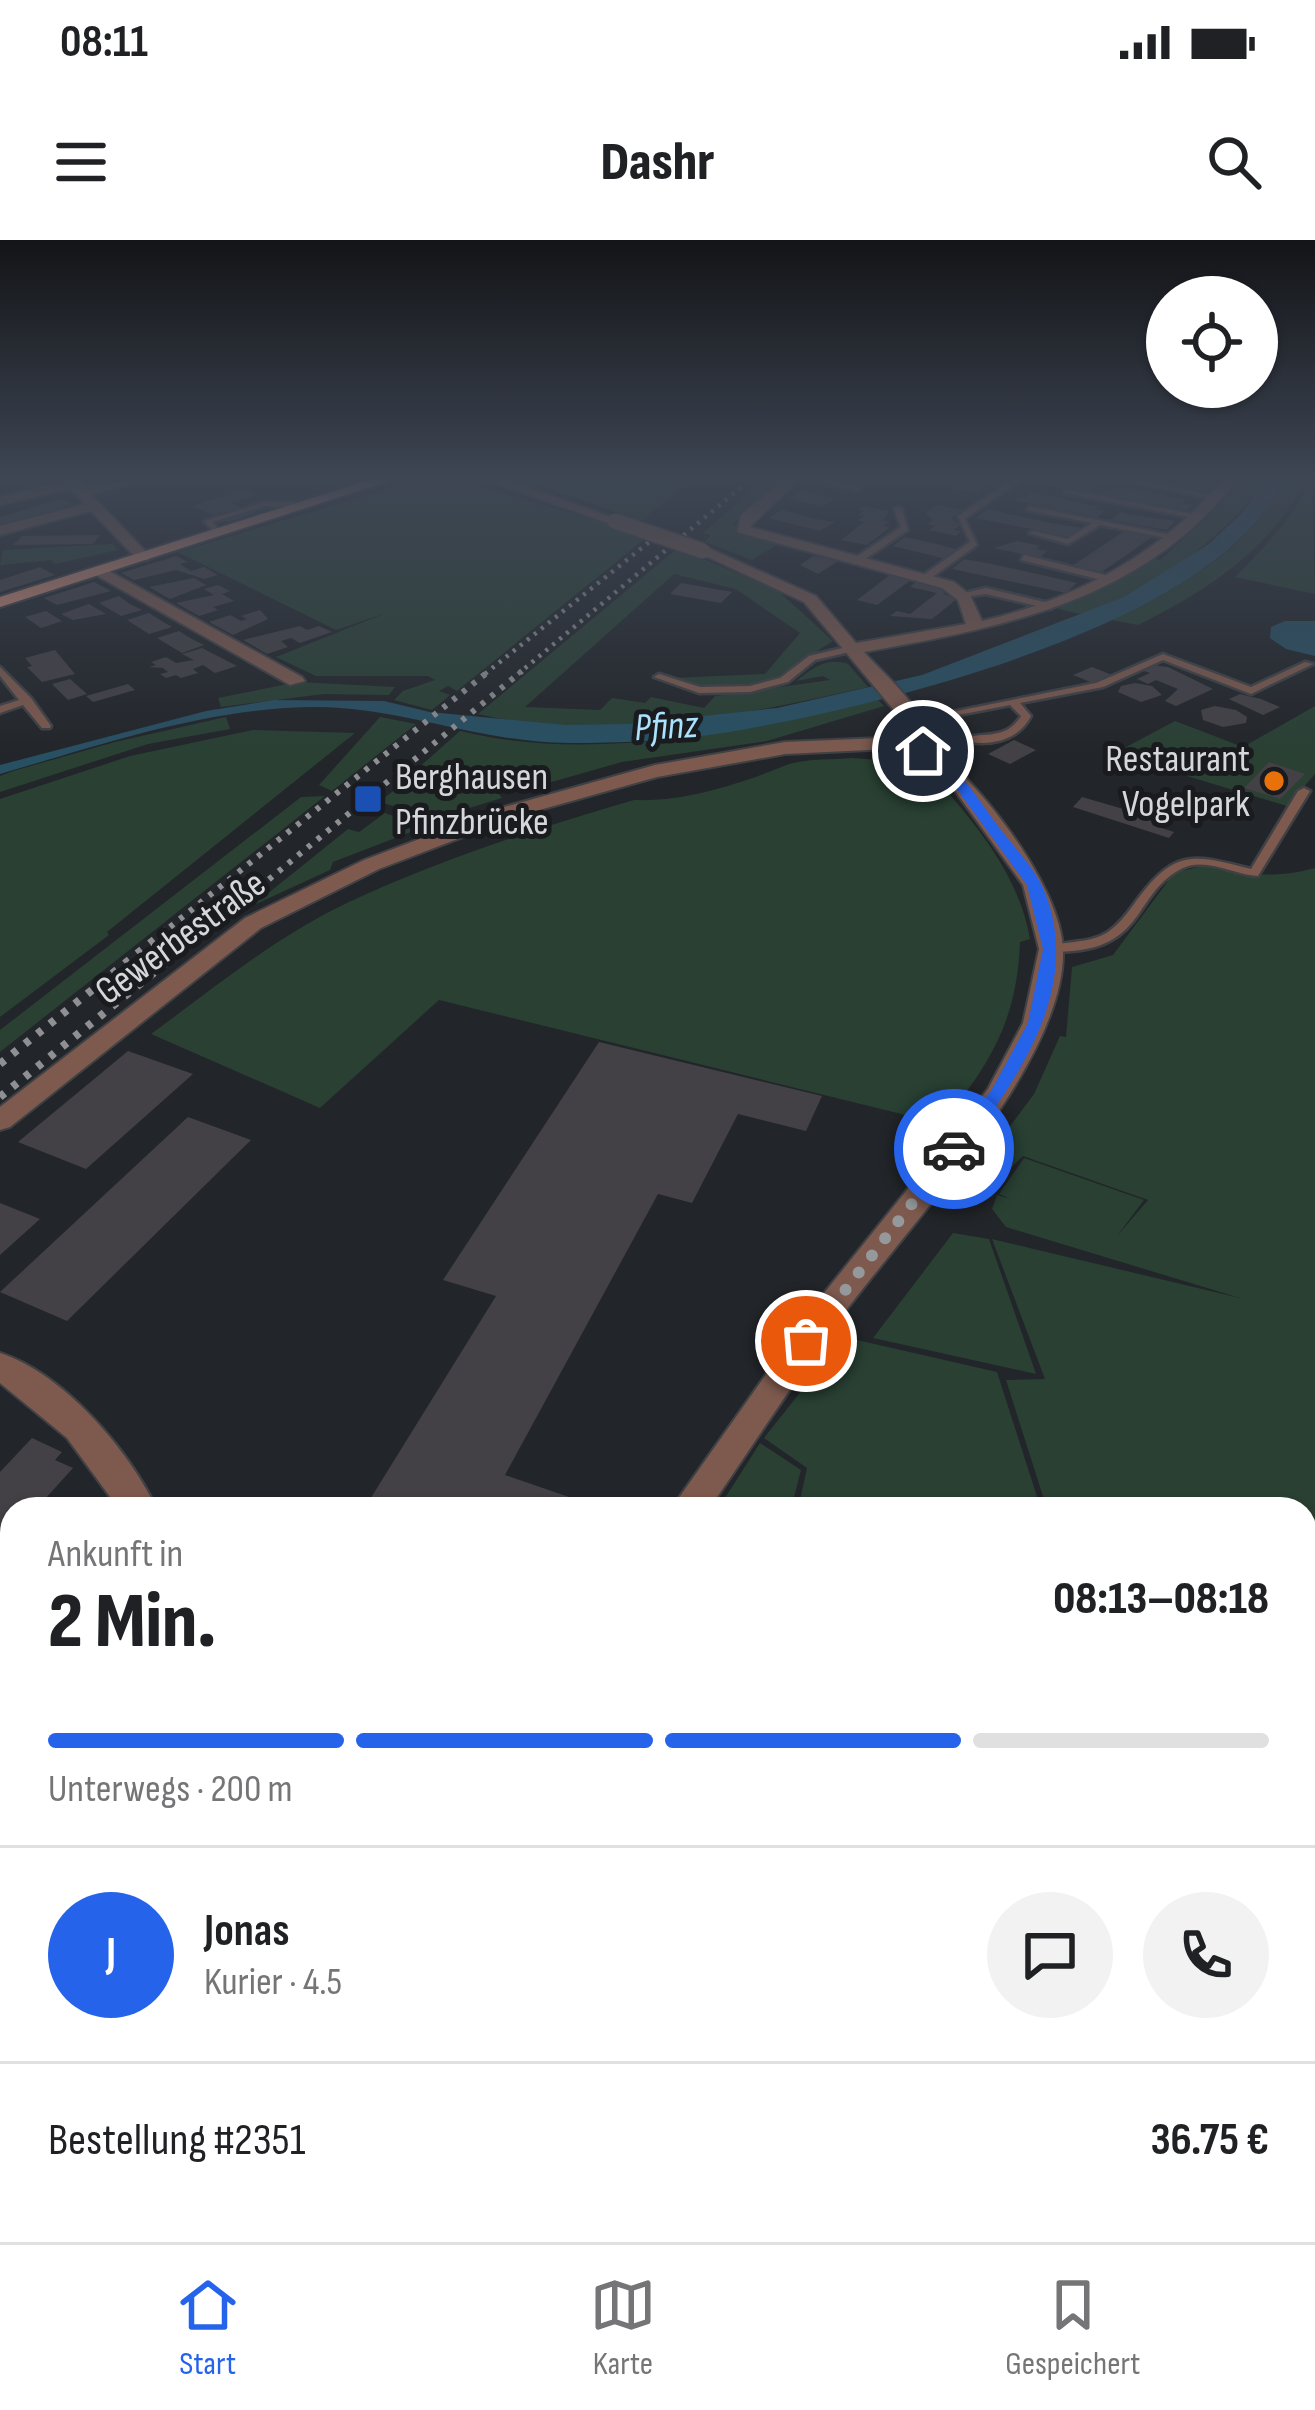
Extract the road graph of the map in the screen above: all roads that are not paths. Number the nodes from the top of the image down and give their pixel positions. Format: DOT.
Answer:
graph roads {
  1 [pos="99,571"];
  2 [pos="100,571"];
  3 [pos="750,571"];
  4 [pos="899,571"];
  5 [pos="935,571"];
  6 [pos="1078,571"];
  7 [pos="1116,571"];
  8 [pos="926,578"];
  9 [pos="1106,578"];
  10 [pos="964,594"];
  11 [pos="0,602"];
  12 [pos="1050,606"];
  13 [pos="976,627"];
  14 [pos="861,656"];
  15 [pos="1307,664"];
  16 [pos="0,670"];
  17 [pos="659,677"];
  18 [pos="296,680"];
  19 [pos="27,700"];
  20 [pos="1013,702"];
  21 [pos="0,710"];
  22 [pos="911,725"];
  23 [pos="46,726"];
  24 [pos="964,739"];
  25 [pos="1304,791"];
  26 [pos="1051,949"];
  27 [pos="0,1121"];
  28 [pos="0,1366"];
  29 [pos="131,1497"];
  30 [pos="697,1497"];
  1 -- 11 [label="main road"];
  2 -- 18 [label="street"];
  3 -- 14 [label="street, bridge"];
  4 -- 8 [label="street"];
  5 -- 8 [label="lane"];
  6 -- 9 [label="lane"];
  7 -- 9 [label="street"];
  8 -- 10 [label="street"];
  9 -- 12 [label="street"];
  10 -- 12 [label="lane"];
  10 -- 13 [label="street"];
  12 -- 13 [label="street"];
  13 -- 14 [label="street"];
  14 -- 17 [label="lane"];
  14 -- 22 [label="street"];
  15 -- 20 [label="lane, Gewerbestraße"];
  16 -- 19 [label="lane"];
  19 -- 21 [label="lane"];
  19 -- 23 [label="lane"];
  20 -- 22 [label="lane, Gewerbestraße"];
  20 -- 24 [label="lane"];
  22 -- 26 [label="street"];
  22 -- 27 [label="street, Gewerbestraße"];
  25 -- 26 [label="lane"];
  26 -- 30 [label="street"];
  28 -- 29 [label="street"];
}
